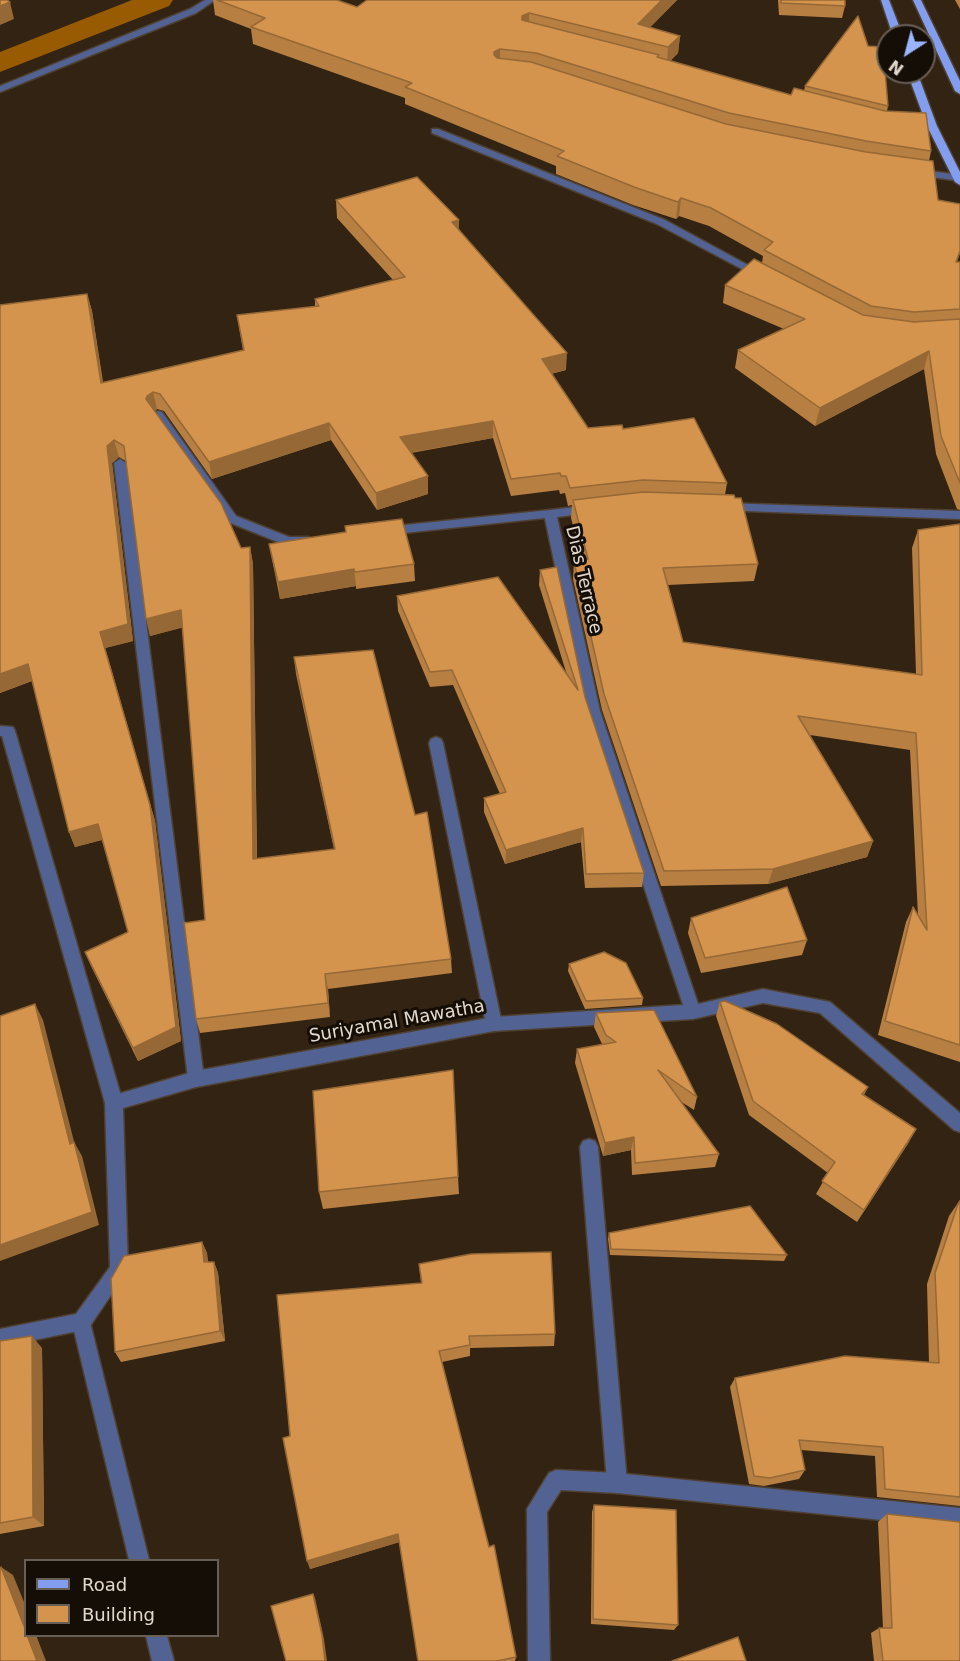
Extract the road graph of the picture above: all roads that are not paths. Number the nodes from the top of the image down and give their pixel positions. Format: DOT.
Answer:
graph roads {
  1 [pos="211,0"];
  2 [pos="885,0"];
  3 [pos="917,0"];
  4 [pos="894,24"];
  5 [pos="916,84"];
  6 [pos="0,89"];
  7 [pos="960,91"];
  8 [pos="435,131"];
  9 [pos="905,170"];
  10 [pos="959,180"];
  11 [pos="767,278"];
  12 [pos="158,415"];
  13 [pos="120,464"];
  14 [pos="710,506"];
  15 [pos="607,507"];
  16 [pos="550,514"];
  17 [pos="960,515"];
  18 [pos="372,533"];
  19 [pos="312,539"];
  20 [pos="0,731"];
  21 [pos="436,743"];
  22 [pos="693,1012"];
  23 [pos="494,1024"];
  24 [pos="196,1079"];
  25 [pos="114,1102"];
  26 [pos="960,1124"];
  27 [pos="589,1147"];
  28 [pos="81,1322"];
  29 [pos="0,1338"];
  30 [pos="617,1483"];
  31 [pos="960,1518"];
  32 [pos="139,1559"];
  33 [pos="157,1637"];
  34 [pos="163,1661"];
  35 [pos="539,1661"];
  1 -- 6 [label="street"];
  2 -- 4 [label="main road"];
  3 -- 7 [label="main road"];
  5 -- 10 [label="main road"];
  8 -- 11 [label="street"];
  9 -- 10 [label="street"];
  12 -- 19 [label="street"];
  13 -- 24 [label="street"];
  14 -- 17 [label="street"];
  15 -- 16 [label="street, Dias Terrace"];
  16 -- 18 [label="street"];
  16 -- 22 [label="street, Dias Terrace"];
  20 -- 25 [label="street"];
  21 -- 23 [label="street"];
  22 -- 23 [label="street, Suriyamal Mawatha"];
  22 -- 26 [label="street, Suriyamal Mawatha"];
  23 -- 24 [label="street, Suriyamal Mawatha"];
  24 -- 25 [label="street, Suriyamal Mawatha"];
  25 -- 28 [label="street"];
  27 -- 30 [label="street"];
  28 -- 29 [label="street"];
  28 -- 32 [label="street"];
  30 -- 31 [label="street"];
  30 -- 35 [label="street"];
  33 -- 34 [label="street"];
}
